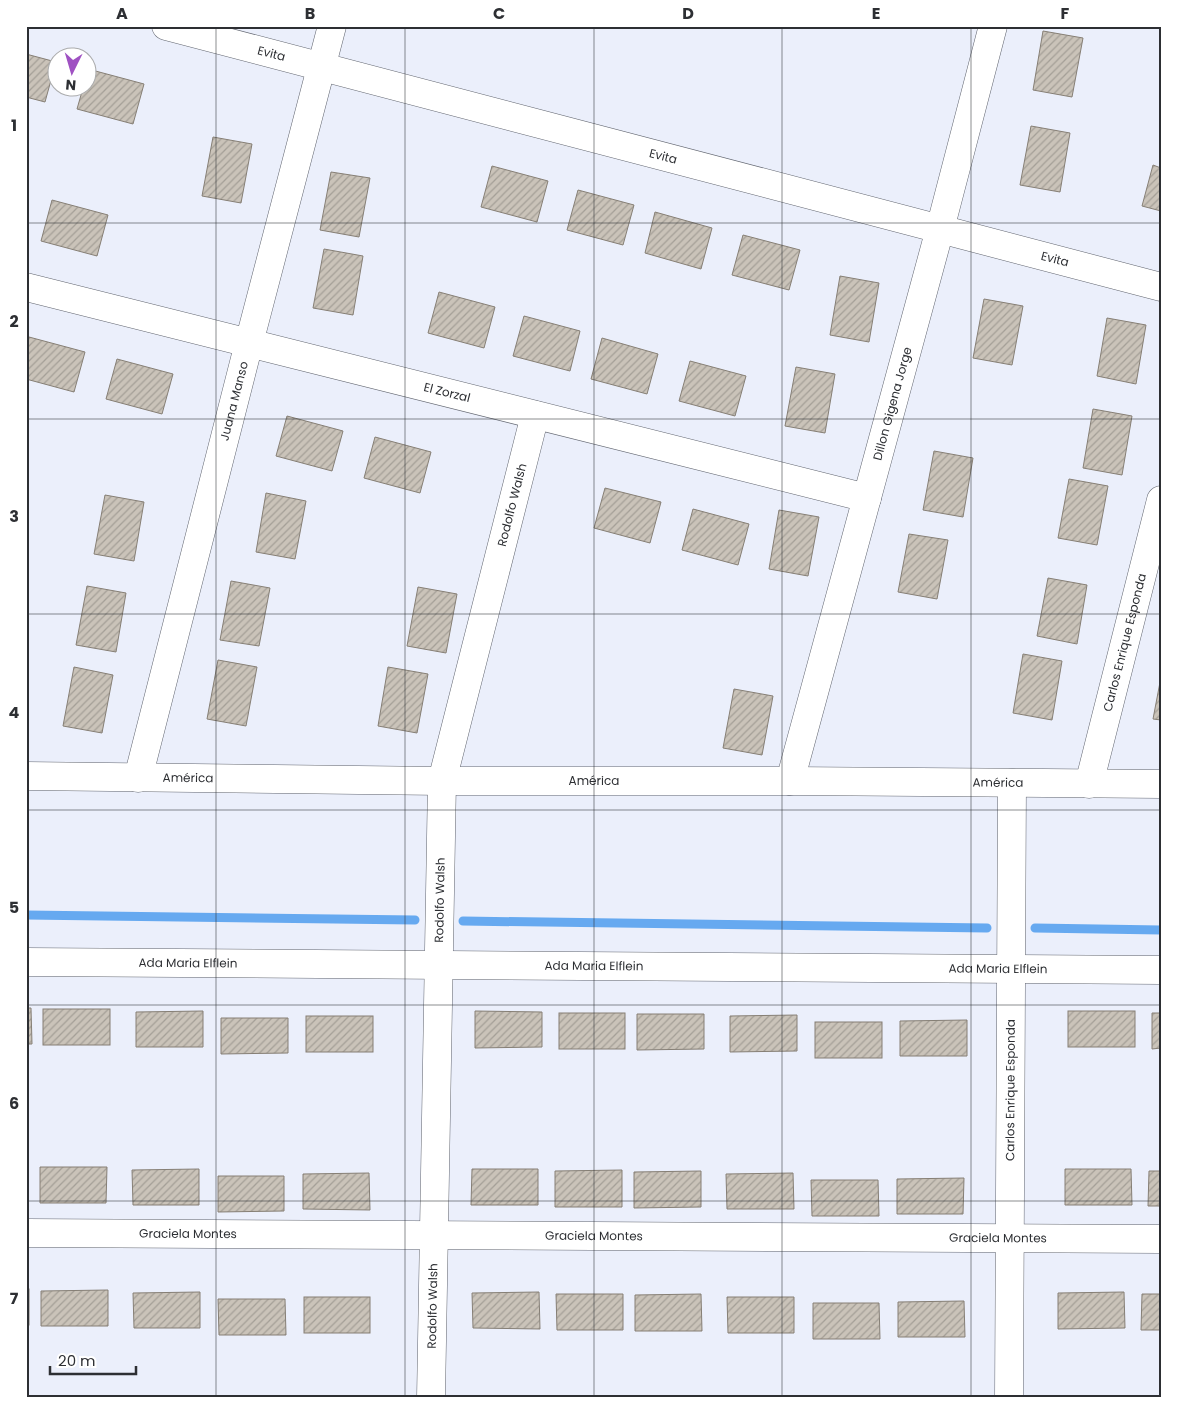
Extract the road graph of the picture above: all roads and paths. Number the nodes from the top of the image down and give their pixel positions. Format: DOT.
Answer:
graph roads {
  1 [pos="166,26"];
  2 [pos="332,26"];
  3 [pos="993,26"];
  4 [pos="321,67"];
  5 [pos="940,229"];
  6 [pos="26,287"];
  7 [pos="1161,287"];
  8 [pos="249,343"];
  9 [pos="535,415"];
  10 [pos="867,498"];
  11 [pos="1161,500"];
  12 [pos="26,776"];
  13 [pos="138,778"];
  14 [pos="790,781"];
  15 [pos="442,782"];
  16 [pos="1012,783"];
  17 [pos="1090,784"];
  18 [pos="1161,784"];
  19 [pos="26,962"];
  20 [pos="439,965"];
  21 [pos="1011,969"];
  22 [pos="1161,970"];
  23 [pos="26,1233"];
  24 [pos="434,1235"];
  25 [pos="1010,1238"];
  26 [pos="1161,1239"];
  27 [pos="431,1398"];
  28 [pos="1009,1398"];
  1 -- 4 [label="street, Evita"];
  2 -- 4 [label="street, Juana Manso"];
  3 -- 5 [label="street, Dillon Gigena Jorge"];
  4 -- 5 [label="street, Evita"];
  4 -- 8 [label="street, Juana Manso"];
  5 -- 7 [label="street, Evita"];
  5 -- 10 [label="street, Dillon Gigena Jorge"];
  6 -- 8 [label="street, El Zorzal"];
  8 -- 9 [label="street, El Zorzal"];
  8 -- 13 [label="street, Juana Manso"];
  9 -- 10 [label="street, El Zorzal"];
  9 -- 15 [label="street, Rodolfo Walsh"];
  10 -- 14 [label="street, Dillon Gigena Jorge"];
  11 -- 17 [label="street, Carlos Enrique Esponda"];
  12 -- 13 [label="street, América"];
  13 -- 15 [label="street, América"];
  14 -- 15 [label="street, América"];
  14 -- 16 [label="street, América"];
  15 -- 20 [label="street, Rodolfo Walsh"];
  16 -- 17 [label="street, América"];
  16 -- 21 [label="street, Carlos Enrique Esponda"];
  17 -- 18 [label="street, América"];
  19 -- 20 [label="street, Ada Maria Elflein"];
  20 -- 21 [label="street, Ada Maria Elflein"];
  20 -- 24 [label="street, Rodolfo Walsh"];
  21 -- 22 [label="street, Ada Maria Elflein"];
  21 -- 25 [label="street, Carlos Enrique Esponda"];
  23 -- 24 [label="street, Graciela Montes"];
  24 -- 25 [label="street, Graciela Montes"];
  24 -- 27 [label="street, Rodolfo Walsh"];
  25 -- 26 [label="street, Graciela Montes"];
  25 -- 28 [label="street, Carlos Enrique Esponda"];
}
